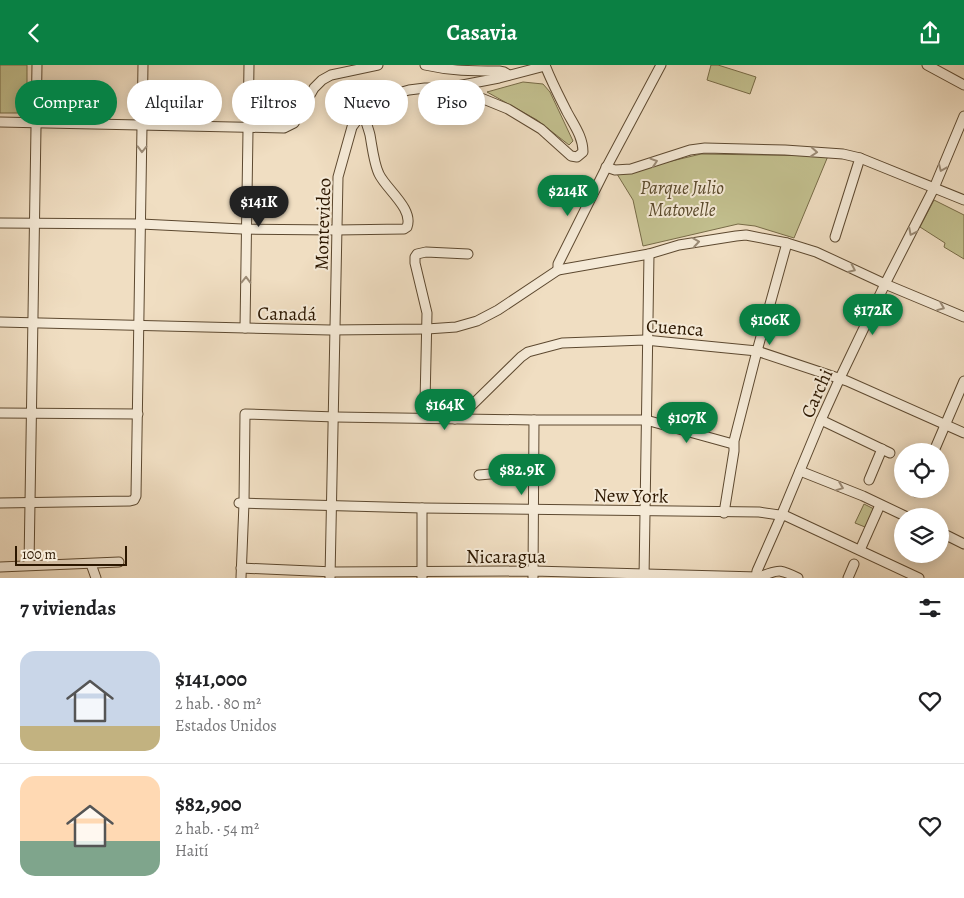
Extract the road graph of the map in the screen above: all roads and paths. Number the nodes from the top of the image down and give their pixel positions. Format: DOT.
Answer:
graph roads {
  1 [pos="37,65"];
  2 [pos="143,65"];
  3 [pos="249,65"];
  4 [pos="378,65"];
  5 [pos="425,65"];
  6 [pos="545,65"];
  7 [pos="661,65"];
  8 [pos="927,65"];
  9 [pos="509,75"];
  10 [pos="37,80"];
  11 [pos="143,80"];
  12 [pos="485,80"];
  13 [pos="964,85"];
  14 [pos="485,99"];
  15 [pos="964,116"];
  16 [pos="0,122"];
  17 [pos="15,122"];
  18 [pos="36,125"];
  19 [pos="142,125"];
  20 [pos="178,125"];
  21 [pos="353,125"];
  22 [pos="367,125"];
  23 [pos="249,127"];
  24 [pos="860,158"];
  25 [pos="606,167"];
  26 [pos="934,188"];
  27 [pos="964,200"];
  28 [pos="35,222"];
  29 [pos="0,223"];
  30 [pos="141,224"];
  31 [pos="247,229"];
  32 [pos="336,230"];
  33 [pos="835,237"];
  34 [pos="787,243"];
  35 [pos="468,254"];
  36 [pos="649,254"];
  37 [pos="558,270"];
  38 [pos="885,284"];
  39 [pos="964,317"];
  40 [pos="0,322"];
  41 [pos="33,323"];
  42 [pos="139,325"];
  43 [pos="245,328"];
  44 [pos="427,329"];
  45 [pos="335,330"];
  46 [pos="648,340"];
  47 [pos="757,351"];
  48 [pos="840,378"];
  49 [pos="964,381"];
  50 [pos="425,402"];
  51 [pos="0,413"];
  52 [pos="31,413"];
  53 [pos="138,413"];
  54 [pos="333,417"];
  55 [pos="455,419"];
  56 [pos="534,420"];
  57 [pos="646,420"];
  58 [pos="821,420"];
  59 [pos="945,424"];
  60 [pos="964,433"];
  61 [pos="937,443"];
  62 [pos="733,444"];
  63 [pos="534,470"];
  64 [pos="800,471"];
  65 [pos="479,475"];
  66 [pos="869,480"];
  67 [pos="30,502"];
  68 [pos="0,503"];
  69 [pos="241,503"];
  70 [pos="332,505"];
  71 [pos="880,505"];
  72 [pos="422,507"];
  73 [pos="534,509"];
  74 [pos="645,511"];
  75 [pos="894,511"];
  76 [pos="724,513"];
  77 [pos="781,516"];
  78 [pos="949,536"];
  79 [pos="964,543"];
  80 [pos="860,550"];
  81 [pos="119,562"];
  82 [pos="91,564"];
  83 [pos="854,564"];
  84 [pos="29,565"];
  85 [pos="0,567"];
  86 [pos="242,568"];
  87 [pos="330,575"];
  88 [pos="422,575"];
  89 [pos="533,575"];
  90 [pos="644,576"];
  91 [pos="756,577"];
  92 [pos="96,578"];
  93 [pos="241,578"];
  94 [pos="798,578"];
  95 [pos="848,578"];
  96 [pos="920,578"];
  1 -- 10 [label="street"];
  2 -- 11 [label="street"];
  3 -- 23 [label="street"];
  4 -- 23 [label="street"];
  5 -- 9 [label="street"];
  6 -- 9 [label="street, Montevideo"];
  6 -- 14 [label="street, Montevideo"];
  7 -- 25 [label="street"];
  8 -- 13 [label="street"];
  9 -- 12 [label="street, Montevideo"];
  15 -- 26 [label="street, Carchi, one-way"];
  16 -- 17 [label="street"];
  18 -- 28 [label="street"];
  19 -- 30 [label="street, one-way"];
  20 -- 23 [label="street"];
  21 -- 32 [label="street, Montevideo"];
  22 -- 32 [label="street"];
  23 -- 31 [label="street"];
  25 -- 24 [label="street, one-way"];
  24 -- 26 [label="street"];
  24 -- 33 [label="street"];
  25 -- 37 [label="street"];
  26 -- 27 [label="street"];
  26 -- 38 [label="street, Carchi, one-way"];
  28 -- 29 [label="street"];
  28 -- 30 [label="street"];
  28 -- 41 [label="street"];
  30 -- 31 [label="street"];
  30 -- 42 [label="street"];
  31 -- 32 [label="street"];
  43 -- 31 [label="street, one-way"];
  32 -- 45 [label="street, Montevideo"];
  36 -- 34 [label="street, one-way"];
  34 -- 38 [label="street, one-way"];
  34 -- 47 [label="street"];
  35 -- 44 [label="street"];
  36 -- 37 [label="street"];
  36 -- 46 [label="street"];
  37 -- 44 [label="street, Canadá"];
  38 -- 39 [label="street, one-way"];
  38 -- 48 [label="street, Carchi"];
  40 -- 41 [label="street, Canadá"];
  41 -- 42 [label="street, Canadá"];
  41 -- 52 [label="street"];
  42 -- 43 [label="street, Canadá"];
  42 -- 53 [label="street"];
  43 -- 45 [label="street, Canadá"];
  44 -- 45 [label="street, Canadá"];
  44 -- 50 [label="street"];
  45 -- 54 [label="street, Montevideo"];
  46 -- 47 [label="street, Cuenca"];
  46 -- 55 [label="street, Cuenca"];
  46 -- 57 [label="street"];
  47 -- 48 [label="street, Cuenca"];
  47 -- 62 [label="street"];
  48 -- 58 [label="street, Carchi"];
  48 -- 59 [label="street, Cuenca"];
  49 -- 59 [label="street"];
  51 -- 52 [label="street"];
  52 -- 53 [label="street"];
  52 -- 67 [label="street"];
  53 -- 67 [label="street"];
  54 -- 55 [label="street"];
  54 -- 69 [label="street"];
  54 -- 70 [label="street, Montevideo"];
  55 -- 56 [label="street"];
  56 -- 57 [label="street"];
  56 -- 63 [label="street"];
  57 -- 62 [label="street"];
  57 -- 74 [label="street"];
  58 -- 64 [label="street, Carchi"];
  58 -- 66 [label="street"];
  59 -- 60 [label="street, Cuenca"];
  59 -- 61 [label="street"];
  62 -- 76 [label="street"];
  63 -- 65 [label="street"];
  63 -- 73 [label="street"];
  64 -- 71 [label="street, one-way"];
  64 -- 77 [label="street, Carchi"];
  67 -- 68 [label="street"];
  67 -- 84 [label="street"];
  69 -- 70 [label="street, New York"];
  69 -- 86 [label="street"];
  70 -- 72 [label="street, New York"];
  70 -- 87 [label="street, Montevideo"];
  71 -- 75 [label="street"];
  71 -- 80 [label="street"];
  72 -- 73 [label="street, New York"];
  72 -- 88 [label="street"];
  73 -- 74 [label="street, New York"];
  73 -- 89 [label="street"];
  74 -- 76 [label="street, New York"];
  74 -- 90 [label="street"];
  76 -- 77 [label="street, New York"];
  77 -- 80 [label="street, New York"];
  77 -- 91 [label="street, Carchi"];
  78 -- 79 [label="street"];
  80 -- 96 [label="street, New York"];
  81 -- 82 [label="street"];
  82 -- 84 [label="street"];
  82 -- 92 [label="street"];
  83 -- 95 [label="street"];
  84 -- 85 [label="street"];
  86 -- 87 [label="street, Nicaragua"];
  86 -- 93 [label="street"];
  87 -- 88 [label="street, Nicaragua"];
  88 -- 89 [label="street, Nicaragua"];
  89 -- 90 [label="street, Nicaragua"];
  90 -- 91 [label="street, Nicaragua"];
  91 -- 94 [label="street, Nicaragua"];
}
